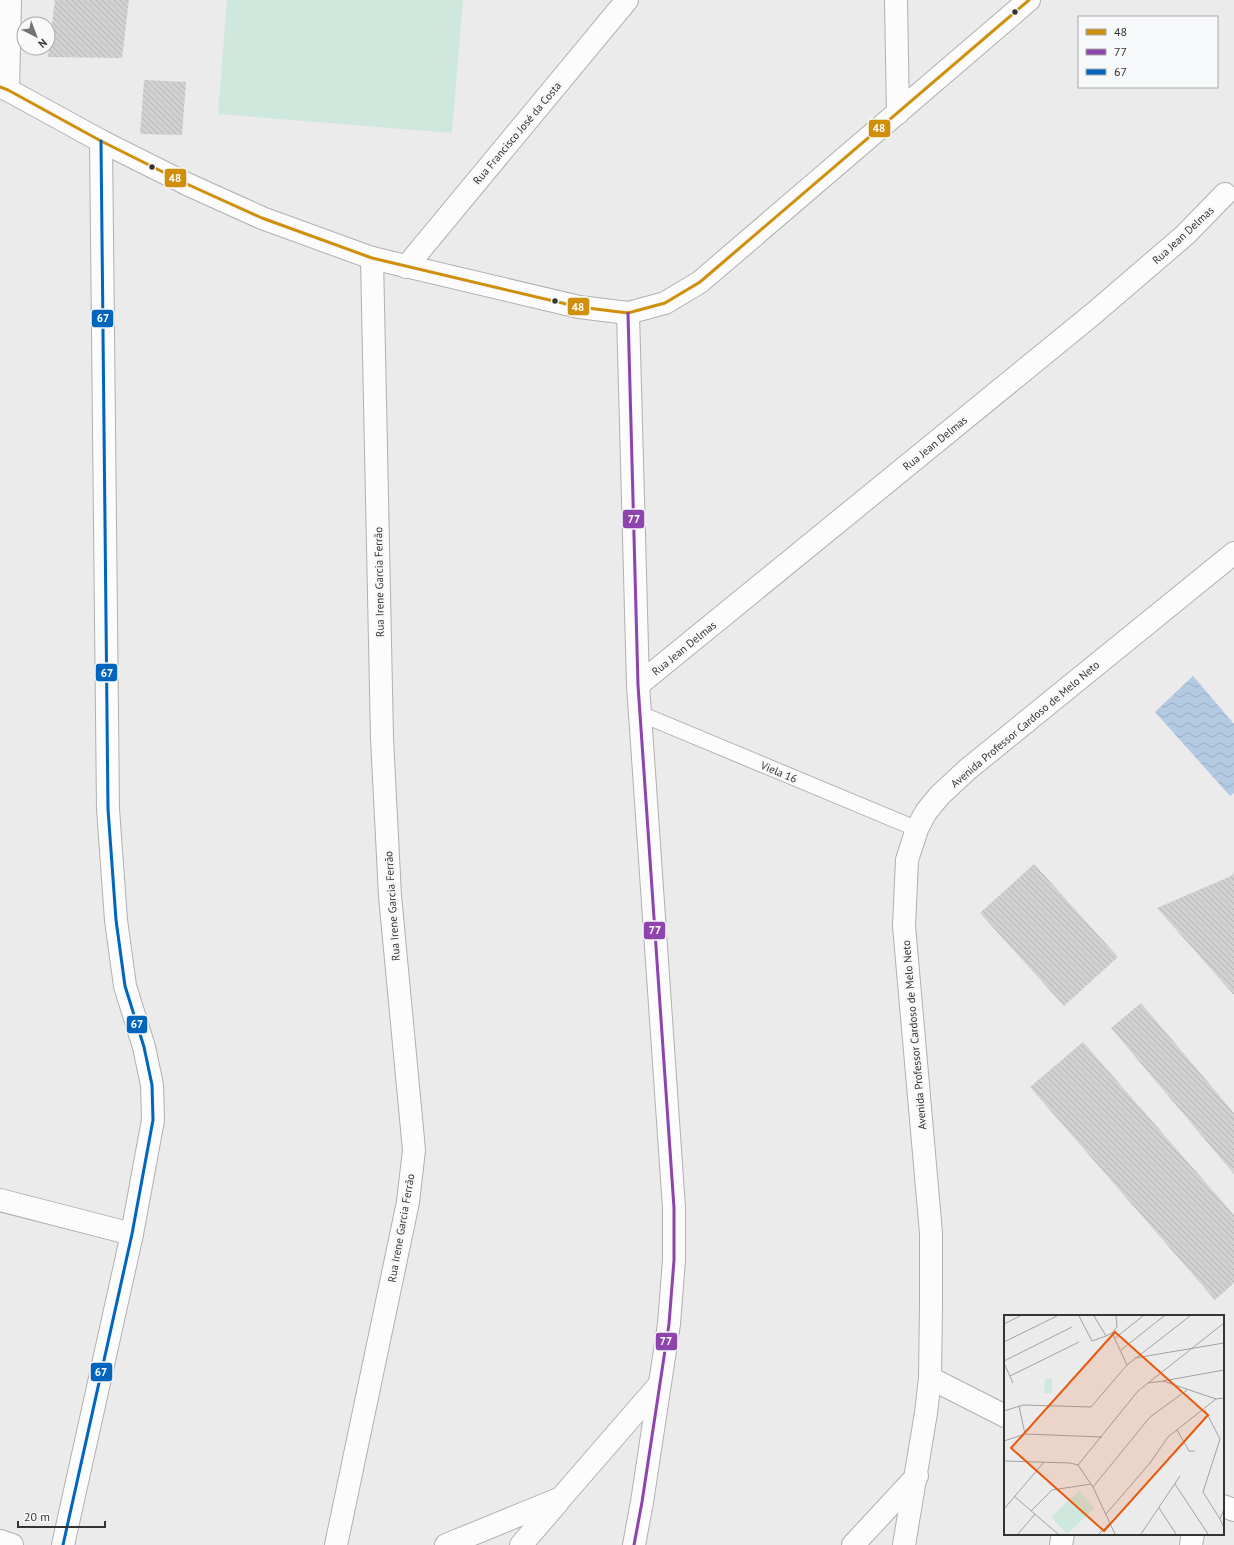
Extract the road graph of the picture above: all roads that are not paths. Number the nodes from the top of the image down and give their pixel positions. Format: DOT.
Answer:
graph roads {
  1 [pos="10,0"];
  2 [pos="627,0"];
  3 [pos="896,0"];
  4 [pos="1028,0"];
  5 [pos="4,89"];
  6 [pos="898,113"];
  7 [pos="102,141"];
  8 [pos="1231,192"];
  9 [pos="372,258"];
  10 [pos="406,267"];
  11 [pos="628,313"];
  12 [pos="1234,554"];
  13 [pos="638,685"];
  14 [pos="641,714"];
  15 [pos="917,829"];
  16 [pos="0,1200"];
  17 [pos="132,1234"];
  18 [pos="930,1378"];
  19 [pos="659,1385"];
  20 [pos="1004,1415"];
  21 [pos="917,1476"];
  22 [pos="561,1498"];
  23 [pos="1224,1506"];
  24 [pos="1234,1510"];
  25 [pos="1063,1535"];
  26 [pos="1193,1535"];
  27 [pos="0,1541"];
  28 [pos="12,1545"];
  29 [pos="63,1545"];
  30 [pos="336,1545"];
  31 [pos="446,1545"];
  32 [pos="521,1545"];
  33 [pos="634,1545"];
  34 [pos="853,1545"];
  35 [pos="904,1545"];
  36 [pos="1061,1545"];
  37 [pos="1191,1545"];
  1 -- 5 [label="street"];
  2 -- 10 [label="street, Rua Francisco José da Costa"];
  3 -- 6 [label="street"];
  4 -- 6 [label="street"];
  5 -- 7 [label="street"];
  6 -- 11 [label="street"];
  7 -- 9 [label="street"];
  7 -- 17 [label="street"];
  8 -- 13 [label="street, Rua Jean Delmas"];
  9 -- 10 [label="street"];
  9 -- 30 [label="street, Rua Irene Garcia Ferrão"];
  10 -- 11 [label="street"];
  11 -- 13 [label="street"];
  12 -- 15 [label="street, Avenida Professor Cardoso de Melo Neto"];
  13 -- 14 [label="street"];
  14 -- 15 [label="lane, Viela 16"];
  14 -- 19 [label="street"];
  15 -- 18 [label="street, Avenida Professor Cardoso de Melo Neto"];
  16 -- 17 [label="street"];
  17 -- 29 [label="street"];
  18 -- 20 [label="street"];
  18 -- 21 [label="street, Avenida Professor Cardoso de Melo Neto"];
  19 -- 22 [label="street"];
  19 -- 33 [label="street"];
  21 -- 34 [label="street"];
  21 -- 35 [label="street, Avenida Professor Cardoso de Melo Neto"];
  22 -- 31 [label="street"];
  22 -- 32 [label="street"];
  23 -- 24 [label="street"];
  25 -- 36 [label="street"];
  26 -- 37 [label="street"];
  27 -- 28 [label="street"];
}
